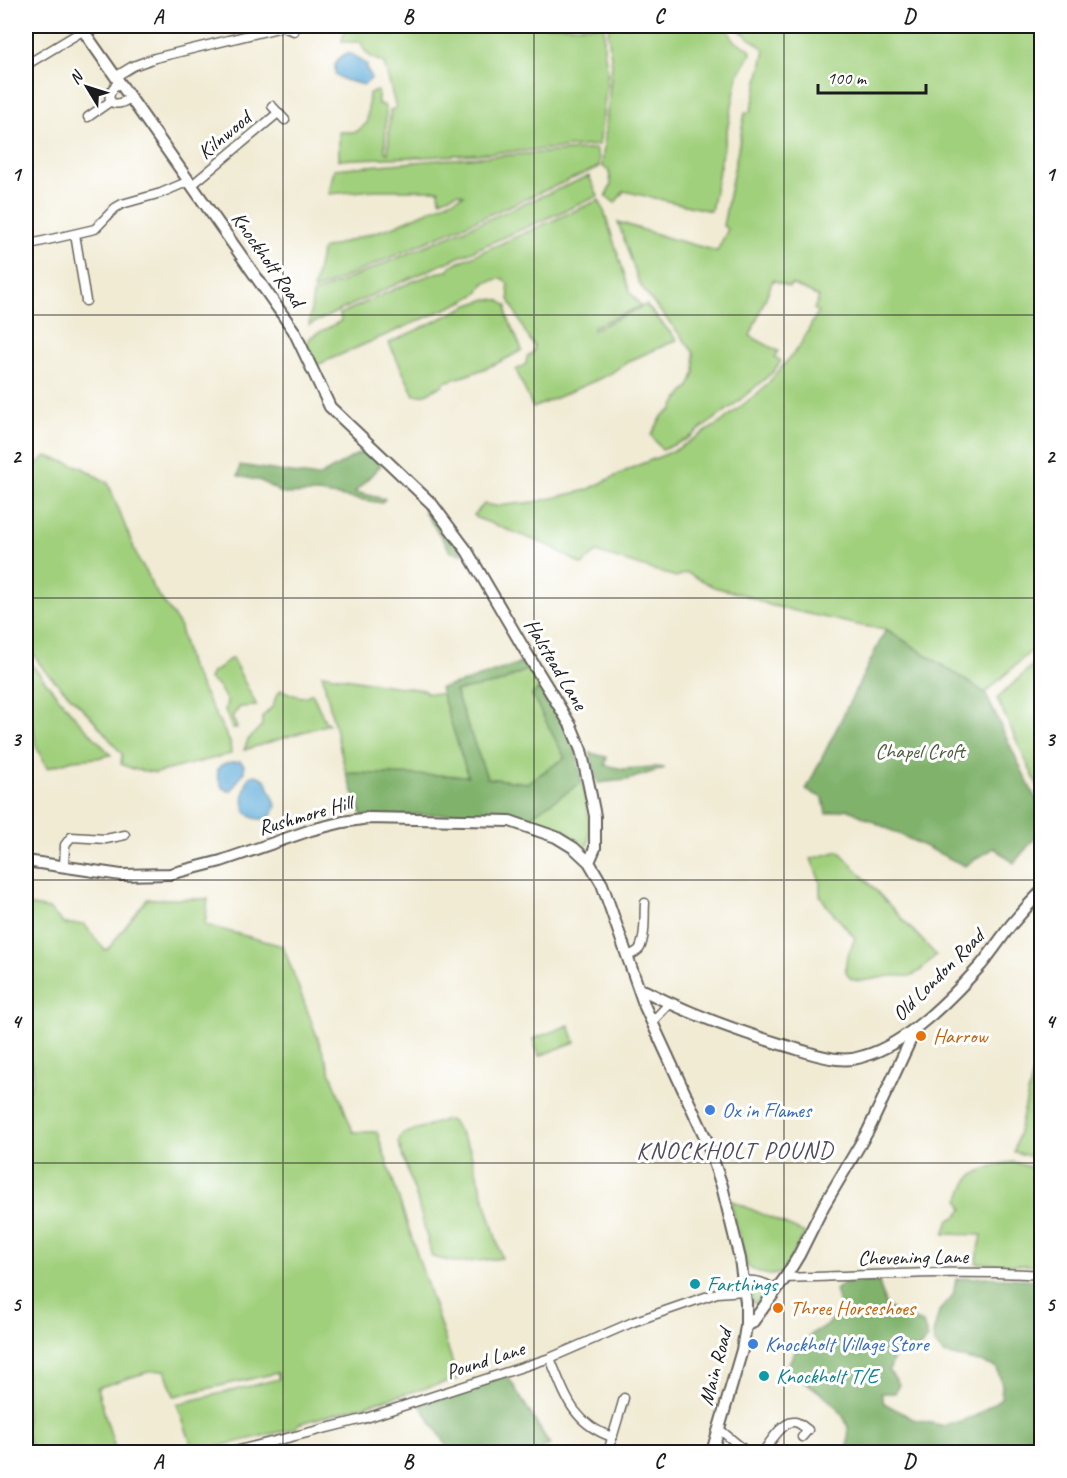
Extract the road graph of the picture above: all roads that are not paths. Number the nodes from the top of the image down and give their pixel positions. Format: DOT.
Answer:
graph roads {
  1 [pos="82,28"];
  2 [pos="294,32"];
  3 [pos="26,64"];
  4 [pos="117,80"];
  5 [pos="130,98"];
  6 [pos="111,101"];
  7 [pos="272,106"];
  8 [pos="88,117"];
  9 [pos="190,183"];
  10 [pos="75,234"];
  11 [pos="26,245"];
  12 [pos="86,301"];
  13 [pos="432,504"];
  14 [pos="125,835"];
  15 [pos="26,861"];
  16 [pos="589,862"];
  17 [pos="64,867"];
  18 [pos="1041,891"];
  19 [pos="645,903"];
  20 [pos="628,956"];
  21 [pos="639,990"];
  22 [pos="671,1004"];
  23 [pos="652,1022"];
  24 [pos="911,1032"];
  25 [pos="890,1046"];
  26 [pos="902,1056"];
  27 [pos="1041,1275"];
  28 [pos="785,1278"];
  29 [pos="744,1286"];
  30 [pos="776,1290"];
  31 [pos="746,1326"];
  32 [pos="550,1358"];
  33 [pos="624,1403"];
  34 [pos="718,1429"];
  35 [pos="612,1437"];
  36 [pos="802,1437"];
  37 [pos="231,1452"];
  38 [pos="608,1452"];
  39 [pos="712,1452"];
  40 [pos="747,1452"];
  41 [pos="762,1452"];
  1 -- 3 [label="street"];
  1 -- 4 [label="street, Knockholt Road"];
  2 -- 4 [label="street"];
  4 -- 5 [label="street, Knockholt Road"];
  4 -- 6 [label="street"];
  5 -- 6 [label="street"];
  5 -- 9 [label="street, Knockholt Road"];
  6 -- 8 [label="street"];
  7 -- 9 [label="street, Kilnwood"];
  9 -- 10 [label="street, Kilnwood"];
  9 -- 13 [label="street, Knockholt Road"];
  10 -- 11 [label="street, Kilnwood"];
  10 -- 12 [label="street"];
  13 -- 16 [label="street, Halstead Lane"];
  14 -- 17 [label="street"];
  15 -- 17 [label="street, Rushmore Hill"];
  16 -- 17 [label="street, Rushmore Hill"];
  16 -- 20 [label="street, Main Road"];
  18 -- 24 [label="street, Old London Road"];
  19 -- 20 [label="street"];
  20 -- 21 [label="street, Main Road"];
  21 -- 22 [label="street, Old London Road"];
  21 -- 23 [label="street, Main Road"];
  22 -- 23 [label="street"];
  22 -- 25 [label="street, Old London Road"];
  23 -- 29 [label="street, Main Road"];
  24 -- 25 [label="street, Old London Road"];
  24 -- 26 [label="street"];
  25 -- 26 [label="street"];
  26 -- 28 [label="street"];
  27 -- 28 [label="street, Chevening Lane"];
  28 -- 30 [label="street"];
  29 -- 30 [label="street, Pound Lane"];
  29 -- 31 [label="street, Main Road"];
  29 -- 32 [label="street, Pound Lane"];
  30 -- 31 [label="street"];
  31 -- 34 [label="street, Main Road"];
  32 -- 35 [label="street"];
  32 -- 37 [label="street, Pound Lane"];
  33 -- 35 [label="street"];
  34 -- 39 [label="street, Main Road"];
  34 -- 40 [label="street"];
  35 -- 38 [label="street"];
  36 -- 41 [label="street"];
}
